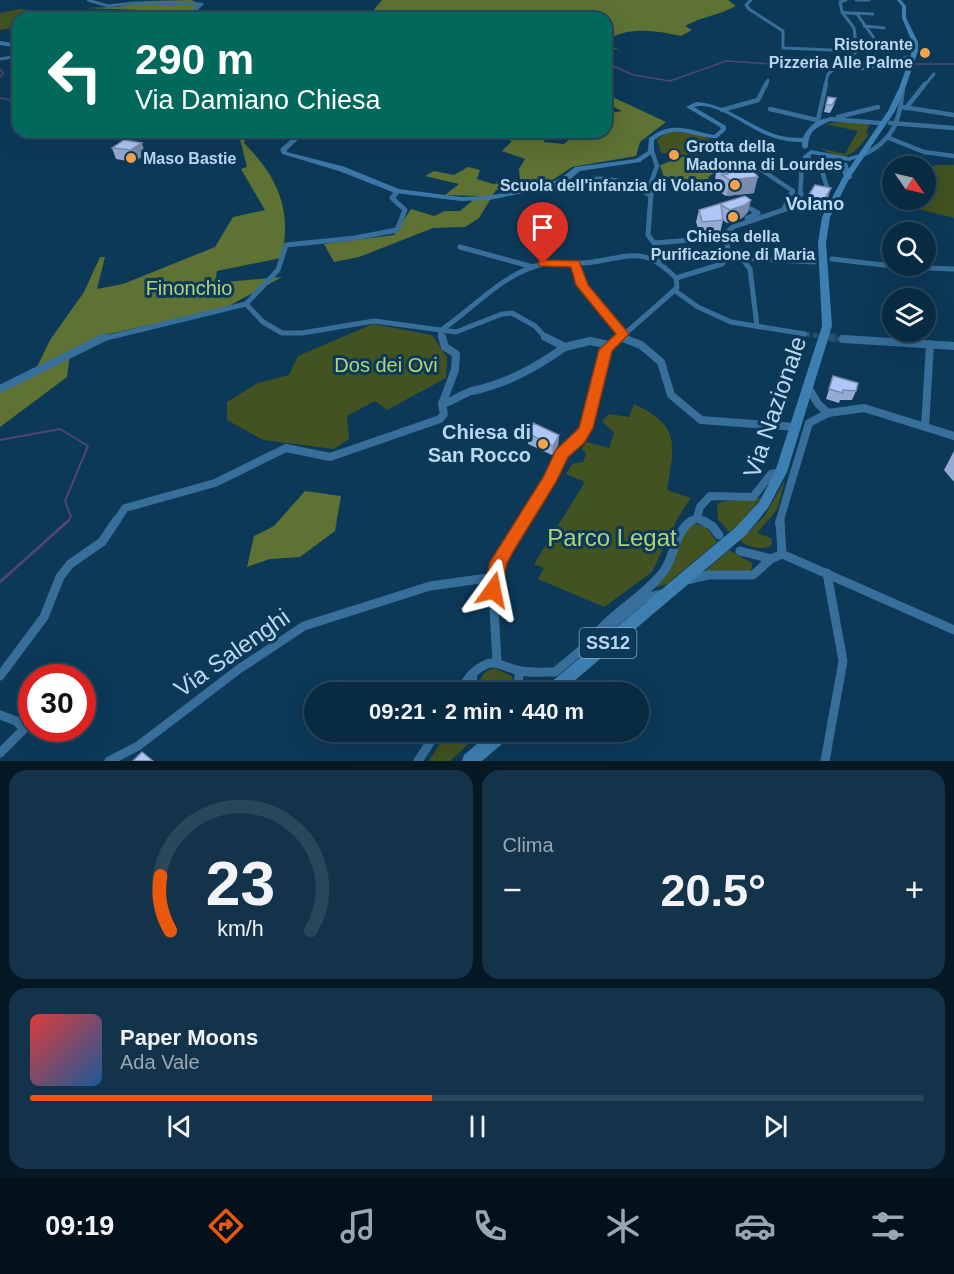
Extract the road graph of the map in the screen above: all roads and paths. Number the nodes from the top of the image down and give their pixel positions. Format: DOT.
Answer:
graph roads {
  1 [pos="88,0"];
  2 [pos="751,0"];
  3 [pos="846,0"];
  4 [pos="856,0"];
  5 [pos="870,0"];
  6 [pos="898,0"];
  7 [pos="190,12"];
  8 [pos="842,12"];
  9 [pos="855,14"];
  10 [pos="873,14"];
  11 [pos="864,26"];
  12 [pos="884,28"];
  13 [pos="874,38"];
  14 [pos="857,51"];
  15 [pos="898,54"];
  16 [pos="835,67"];
  17 [pos="934,74"];
  18 [pos="768,80"];
  19 [pos="903,84"];
  20 [pos="878,107"];
  21 [pos="906,108"];
  22 [pos="770,109"];
  23 [pos="722,110"];
  24 [pos="954,115"];
  25 [pos="830,119"];
  26 [pos="817,122"];
  27 [pos="885,123"];
  28 [pos="899,124"];
  29 [pos="954,128"];
  30 [pos="297,138"];
  31 [pos="889,138"];
  32 [pos="804,142"];
  33 [pos="651,148"];
  34 [pos="817,152"];
  35 [pos="863,155"];
  36 [pos="807,156"];
  37 [pos="954,156"];
  38 [pos="822,159"];
  39 [pos="757,167"];
  40 [pos="848,178"];
  41 [pos="827,188"];
  42 [pos="529,189"];
  43 [pos="398,191"];
  44 [pos="651,196"];
  45 [pos="751,209"];
  46 [pos="784,209"];
  47 [pos="726,229"];
  48 [pos="727,237"];
  49 [pos="654,243"];
  50 [pos="460,247"];
  51 [pos="728,255"];
  52 [pos="738,258"];
  53 [pos="832,259"];
  54 [pos="659,260"];
  55 [pos="814,262"];
  56 [pos="575,264"];
  57 [pos="533,267"];
  58 [pos="954,269"];
  59 [pos="676,278"];
  60 [pos="674,290"];
  61 [pos="246,304"];
  62 [pos="757,326"];
  63 [pos="440,330"];
  64 [pos="805,334"];
  65 [pos="622,336"];
  66 [pos="843,339"];
  67 [pos="930,344"];
  68 [pos="609,345"];
  69 [pos="954,346"];
  70 [pos="565,347"];
  71 [pos="808,387"];
  72 [pos="0,388"];
  73 [pos="442,404"];
  74 [pos="828,413"];
  75 [pos="796,427"];
  76 [pos="925,427"];
  77 [pos="954,436"];
  78 [pos="781,472"];
  79 [pos="697,518"];
  80 [pos="719,535"];
  81 [pos="740,551"];
  82 [pos="782,554"];
  83 [pos="771,559"];
  84 [pos="827,573"];
  85 [pos="495,577"];
  86 [pos="684,580"];
  87 [pos="668,594"];
  88 [pos="954,630"];
  89 [pos="589,645"];
  90 [pos="497,662"];
  91 [pos="520,671"];
  92 [pos="472,673"];
  93 [pos="0,676"];
  94 [pos="466,682"];
  95 [pos="472,682"];
  96 [pos="518,682"];
  97 [pos="562,682"];
  98 [pos="0,715"];
  99 [pos="430,742"];
  100 [pos="485,742"];
  101 [pos="0,753"];
  102 [pos="109,761"];
  103 [pos="417,761"];
  104 [pos="470,761"];
  105 [pos="825,761"];
  1 -- 7 [label="street"];
  2 -- 14 [label="street"];
  3 -- 8 [label="street"];
  4 -- 5 [label="street"];
  6 -- 19 [label="main road, SS12"];
  8 -- 9 [label="street"];
  8 -- 14 [label="street"];
  9 -- 10 [label="street"];
  9 -- 11 [label="street"];
  11 -- 12 [label="street"];
  11 -- 13 [label="street"];
  14 -- 16 [label="street"];
  15 -- 16 [label="street"];
  16 -- 26 [label="street"];
  17 -- 21 [label="street"];
  18 -- 23 [label="street"];
  19 -- 21 [label="street"];
  19 -- 27 [label="main road, SS12"];
  20 -- 25 [label="street"];
  21 -- 24 [label="street"];
  21 -- 28 [label="street"];
  22 -- 26 [label="street"];
  23 -- 32 [label="street"];
  23 -- 33 [label="street"];
  25 -- 26 [label="street"];
  25 -- 27 [label="street"];
  26 -- 32 [label="street"];
  27 -- 28 [label="street"];
  27 -- 35 [label="main road, SS12"];
  28 -- 29 [label="street"];
  28 -- 31 [label="street"];
  30 -- 43 [label="street"];
  31 -- 35 [label="street"];
  31 -- 37 [label="street"];
  32 -- 34 [label="street"];
  32 -- 36 [label="street"];
  33 -- 42 [label="street"];
  33 -- 44 [label="street"];
  34 -- 36 [label="street"];
  34 -- 38 [label="street"];
  35 -- 38 [label="street"];
  35 -- 40 [label="main road, SS12"];
  36 -- 38 [label="street"];
  36 -- 46 [label="street"];
  38 -- 40 [label="street"];
  38 -- 41 [label="street"];
  39 -- 46 [label="street"];
  40 -- 71 [label="main road, Via Nazionale / SS12"];
  42 -- 43 [label="street"];
  42 -- 44 [label="street"];
  43 -- 61 [label="street"];
  44 -- 49 [label="street"];
  45 -- 47 [label="street"];
  46 -- 48 [label="street"];
  48 -- 49 [label="street"];
  48 -- 51 [label="street"];
  49 -- 54 [label="street"];
  50 -- 57 [label="street"];
  51 -- 52 [label="street"];
  51 -- 59 [label="street"];
  52 -- 55 [label="street"];
  52 -- 62 [label="street"];
  53 -- 58 [label="street"];
  54 -- 56 [label="street"];
  54 -- 59 [label="street"];
  56 -- 57 [label="street"];
  56 -- 65 [label="street"];
  57 -- 63 [label="street"];
  59 -- 60 [label="street"];
  60 -- 62 [label="street"];
  60 -- 65 [label="street"];
  61 -- 63 [label="street"];
  61 -- 72 [label="street"];
  62 -- 64 [label="street"];
  63 -- 70 [label="street"];
  63 -- 73 [label="street"];
  65 -- 68 [label="street"];
  65 -- 75 [label="street"];
  66 -- 67 [label="street"];
  67 -- 69 [label="street"];
  67 -- 76 [label="street"];
  68 -- 70 [label="street"];
  68 -- 85 [label="street"];
  70 -- 73 [label="street"];
  71 -- 74 [label="street"];
  71 -- 75 [label="main road, Via Nazionale / SS12"];
  73 -- 93 [label="street"];
  74 -- 76 [label="street"];
  74 -- 82 [label="street"];
  75 -- 78 [label="main road, Via Nazionale / SS12"];
  76 -- 77 [label="street"];
  78 -- 79 [label="street"];
  78 -- 86 [label="main road, Via Nazionale / SS12"];
  79 -- 80 [label="street"];
  79 -- 89 [label="street"];
  81 -- 83 [label="street"];
  82 -- 83 [label="street"];
  82 -- 84 [label="street"];
  83 -- 86 [label="street"];
  84 -- 88 [label="street"];
  84 -- 105 [label="street"];
  85 -- 90 [label="street"];
  85 -- 102 [label="street, Via Salenghi"];
  86 -- 87 [label="main road, Via Nazionale / SS12"];
  87 -- 89 [label="street"];
  87 -- 97 [label="main road, Via Nazionale / SS12"];
  89 -- 91 [label="street"];
  90 -- 91 [label="street"];
  90 -- 92 [label="street"];
  91 -- 96 [label="street"];
  92 -- 94 [label="street"];
  92 -- 95 [label="street"];
  98 -- 101 [label="street"];
  99 -- 103 [label="street"];
  100 -- 104 [label="main road"];
}
